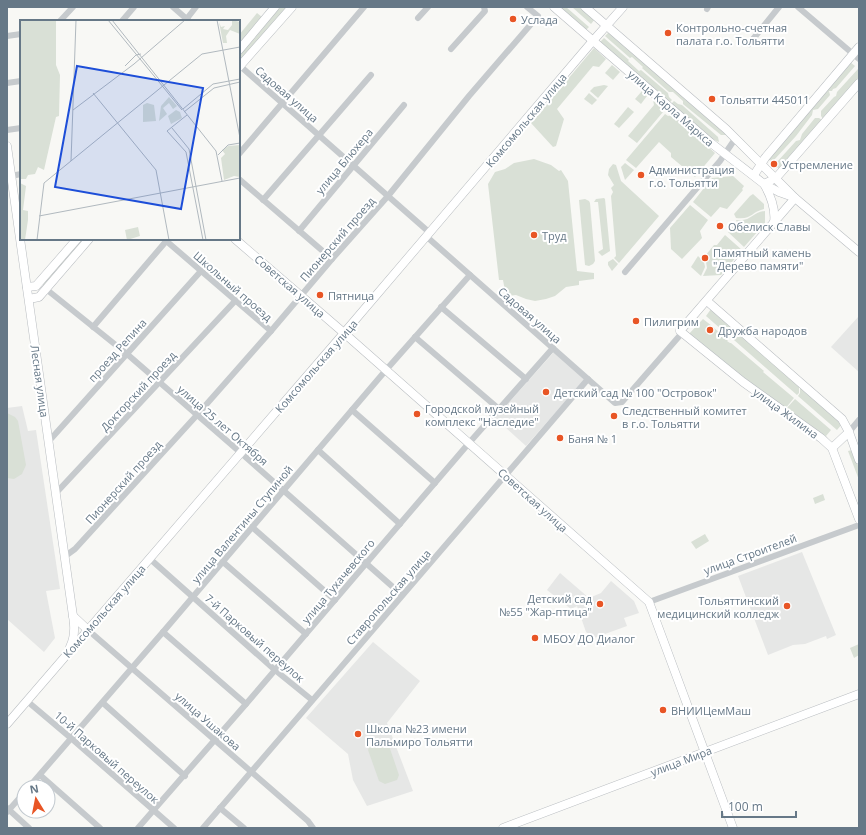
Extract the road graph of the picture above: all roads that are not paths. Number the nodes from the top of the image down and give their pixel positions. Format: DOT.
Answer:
graph roads {
  1 [pos="73,7"];
  2 [pos="134,7"];
  3 [pos="173,7"];
  4 [pos="196,7"];
  5 [pos="275,7"];
  6 [pos="292,7"];
  7 [pos="364,7"];
  8 [pos="428,7"];
  9 [pos="484,7"];
  10 [pos="527,7"];
  11 [pos="554,7"];
  12 [pos="585,7"];
  13 [pos="623,7"];
  14 [pos="779,7"];
  15 [pos="798,7"];
  16 [pos="418,18"];
  17 [pos="61,20"];
  18 [pos="123,20"];
  19 [pos="187,20"];
  20 [pos="606,26"];
  21 [pos="20,34"];
  22 [pos="7,36"];
  23 [pos="593,41"];
  24 [pos="749,44"];
  25 [pos="859,47"];
  26 [pos="240,49"];
  27 [pos="451,49"];
  28 [pos="856,57"];
  29 [pos="240,65"];
  30 [pos="240,67"];
  31 [pos="371,75"];
  32 [pos="20,81"];
  33 [pos="7,83"];
  34 [pos="859,83"];
  35 [pos="282,103"];
  36 [pos="404,105"];
  37 [pos="20,128"];
  38 [pos="7,130"];
  39 [pos="319,135"];
  40 [pos="736,139"];
  41 [pos="7,146"];
  42 [pos="240,153"];
  43 [pos="725,153"];
  44 [pos="760,164"];
  45 [pos="354,165"];
  46 [pos="20,174"];
  47 [pos="754,175"];
  48 [pos="11,176"];
  49 [pos="776,178"];
  50 [pos="240,180"];
  51 [pos="764,184"];
  52 [pos="388,196"];
  53 [pos="795,198"];
  54 [pos="263,200"];
  55 [pos="774,223"];
  56 [pos="299,231"];
  57 [pos="428,235"];
  58 [pos="20,238"];
  59 [pos="20,240"];
  60 [pos="76,240"];
  61 [pos="88,240"];
  62 [pos="166,240"];
  63 [pos="236,240"];
  64 [pos="859,252"];
  65 [pos="332,259"];
  66 [pos="200,272"];
  67 [pos="625,272"];
  68 [pos="470,274"];
  69 [pos="27,287"];
  70 [pos="46,289"];
  71 [pos="301,296"];
  72 [pos="28,299"];
  73 [pos="235,301"];
  74 [pos="707,301"];
  75 [pos="441,306"];
  76 [pos="93,327"];
  77 [pos="271,331"];
  78 [pos="681,332"];
  79 [pos="344,333"];
  80 [pos="415,337"];
  81 [pos="553,348"];
  82 [pos="126,354"];
  83 [pos="386,370"];
  84 [pos="526,379"];
  85 [pos="588,379"];
  86 [pos="159,383"];
  87 [pos="499,409"];
  88 [pos="352,410"];
  89 [pos="197,415"];
  90 [pos="859,420"];
  91 [pos="849,432"];
  92 [pos="48,441"];
  93 [pos="469,443"];
  94 [pos="832,448"];
  95 [pos="318,450"];
  96 [pos="241,453"];
  97 [pos="859,460"];
  98 [pos="505,475"];
  99 [pos="435,482"];
  100 [pos="283,491"];
  101 [pos="56,493"];
  102 [pos="859,519"];
  103 [pos="400,524"];
  104 [pos="859,525"];
  105 [pos="252,528"];
  106 [pos="64,557"];
  107 [pos="149,558"];
  108 [pos="223,562"];
  109 [pos="366,563"];
  110 [pos="402,595"];
  111 [pos="193,597"];
  112 [pos="335,600"];
  113 [pos="649,602"];
  114 [pos="73,616"];
  115 [pos="88,630"];
  116 [pos="163,632"];
  117 [pos="306,634"];
  118 [pos="65,656"];
  119 [pos="132,668"];
  120 [pos="275,670"];
  121 [pos="859,694"];
  122 [pos="312,700"];
  123 [pos="27,701"];
  124 [pos="103,703"];
  125 [pos="246,704"];
  126 [pos="7,724"];
  127 [pos="72,739"];
  128 [pos="214,740"];
  129 [pos="705,751"];
  130 [pos="251,772"];
  131 [pos="40,775"];
  132 [pos="184,776"];
  133 [pos="36,779"];
  134 [pos="16,802"];
  135 [pos="220,808"];
  136 [pos="8,810"];
  137 [pos="154,811"];
  138 [pos="29,828"];
  139 [pos="100,828"];
  140 [pos="138,828"];
  141 [pos="174,828"];
  142 [pos="203,828"];
  143 [pos="244,828"];
  144 [pos="313,828"];
  145 [pos="503,828"];
  146 [pos="733,828"];
  1 -- 17 [label="street"];
  2 -- 18 [label="street"];
  3 -- 19 [label="street"];
  4 -- 19 [label="street"];
  5 -- 26 [label="main road"];
  6 -- 29 [label="main road"];
  7 -- 35 [label="street"];
  8 -- 16 [label="street"];
  9 -- 27 [label="street"];
  10 -- 52 [label="street, Пионерский проезд"];
  11 -- 23 [label="main road, улица Карла Маркса"];
  12 -- 20 [label="main road, улица Карла Маркса"];
  13 -- 20 [label="main road, Комсомольская улица"];
  14 -- 24 [label="street"];
  15 -- 28 [label="street"];
  20 -- 23 [label="main road, Комсомольская улица"];
  20 -- 40 [label="main road, улица Карла Маркса"];
  21 -- 22 [label="street"];
  23 -- 43 [label="main road, улица Карла Маркса"];
  23 -- 57 [label="main road, Комсомольская улица"];
  25 -- 28 [label="main road"];
  28 -- 44 [label="main road"];
  30 -- 35 [label="street, Садовая улица"];
  31 -- 39 [label="street"];
  32 -- 33 [label="street"];
  34 -- 49 [label="main road"];
  35 -- 39 [label="street, Садовая улица"];
  35 -- 42 [label="street"];
  36 -- 45 [label="street, улица Блюхера"];
  37 -- 38 [label="street"];
  39 -- 45 [label="street, Садовая улица"];
  39 -- 54 [label="street"];
  40 -- 43 [label="street"];
  40 -- 44 [label="main road, улица Карла Маркса"];
  41 -- 48 [label="main road, Лесная улица"];
  43 -- 47 [label="main road, улица Карла Маркса"];
  43 -- 67 [label="street"];
  44 -- 47 [label="main road"];
  44 -- 49 [label="main road, улица Карла Маркса"];
  45 -- 52 [label="street, Садовая улица"];
  45 -- 56 [label="street, улица Блюхера"];
  46 -- 48 [label="street"];
  47 -- 51 [label="main road, улица Карла Маркса"];
  48 -- 58 [label="main road, Лесная улица"];
  49 -- 51 [label="main road"];
  49 -- 53 [label="main road, улица Карла Маркса"];
  50 -- 54 [label="street"];
  51 -- 53 [label="main road, улица Карла Маркса"];
  51 -- 55 [label="main road"];
  52 -- 57 [label="street, Садовая улица"];
  52 -- 65 [label="street, Пионерский проезд"];
  53 -- 55 [label="main road"];
  53 -- 64 [label="main road, улица Карла Маркса"];
  54 -- 56 [label="street"];
  55 -- 74 [label="main road"];
  56 -- 65 [label="street"];
  57 -- 68 [label="street, Садовая улица"];
  57 -- 79 [label="main road, Комсомольская улица"];
  59 -- 69 [label="main road, Лесная улица"];
  60 -- 69 [label="main road"];
  61 -- 70 [label="main road"];
  62 -- 66 [label="street, Школьный проезд"];
  62 -- 76 [label="street"];
  63 -- 71 [label="main road, Советская улица"];
  65 -- 71 [label="street, Пионерский проезд"];
  66 -- 73 [label="street, Школьный проезд"];
  66 -- 82 [label="street, проезд Репина"];
  68 -- 75 [label="street, улица Валентины Ступиной"];
  68 -- 81 [label="street, Садовая улица"];
  69 -- 72 [label="main road, Лесная улица"];
  70 -- 72 [label="main road"];
  70 -- 76 [label="street, улица 25 лет Октября"];
  71 -- 77 [label="street, Пионерский проезд"];
  71 -- 79 [label="main road, Советская улица"];
  72 -- 92 [label="main road, Лесная улица"];
  73 -- 77 [label="street, Школьный проезд"];
  73 -- 86 [label="street, Докторский проезд"];
  74 -- 78 [label="main road"];
  74 -- 91 [label="main road"];
  75 -- 80 [label="street, улица Валентины Ступиной"];
  75 -- 84 [label="street"];
  76 -- 82 [label="street, улица 25 лет Октября"];
  77 -- 89 [label="street, Пионерский проезд"];
  78 -- 85 [label="street, Садовая улица"];
  78 -- 94 [label="main road, улица Жилина"];
  79 -- 83 [label="main road, Советская улица"];
  79 -- 96 [label="main road, Комсомольская улица"];
  80 -- 83 [label="street, улица Валентины Ступиной"];
  80 -- 87 [label="street"];
  81 -- 84 [label="street, улица Тухачевского"];
  81 -- 85 [label="street, Садовая улица"];
  82 -- 86 [label="street, улица 25 лет Октября"];
  82 -- 92 [label="street, проезд Репина"];
  83 -- 88 [label="street, улица Валентины Ступиной"];
  83 -- 93 [label="main road, Советская улица"];
  84 -- 87 [label="street, улица Тухачевского"];
  85 -- 98 [label="street, Ставропольская улица"];
  86 -- 89 [label="street, улица 25 лет Октября"];
  86 -- 101 [label="street, Докторский проезд"];
  87 -- 93 [label="street, улица Тухачевского"];
  88 -- 95 [label="street, улица Валентины Ступиной"];
  88 -- 99 [label="street"];
  89 -- 96 [label="street, улица 25 лет Октября"];
  89 -- 106 [label="street, Пионерский проезд"];
  90 -- 91 [label="street"];
  91 -- 94 [label="main road"];
  91 -- 97 [label="main road"];
  92 -- 101 [label="main road, Лесная улица"];
  93 -- 98 [label="main road, Советская улица"];
  93 -- 99 [label="street, улица Тухачевского"];
  94 -- 102 [label="main road, улица Жилина"];
  95 -- 100 [label="street, улица Валентины Ступиной"];
  95 -- 103 [label="street"];
  96 -- 100 [label="street, улица 25 лет Октября"];
  96 -- 107 [label="main road, Комсомольская улица"];
  98 -- 110 [label="street, Ставропольская улица"];
  98 -- 113 [label="main road, Советская улица"];
  99 -- 103 [label="street, улица Тухачевского"];
  100 -- 105 [label="street, улица Валентины Ступиной"];
  100 -- 109 [label="street, улица 25 лет Октября"];
  101 -- 106 [label="main road, Лесная улица"];
  103 -- 109 [label="street, улица Тухачевского"];
  104 -- 113 [label="street, улица Строителей"];
  105 -- 108 [label="street, улица Валентины Ступиной"];
  105 -- 112 [label="street"];
  106 -- 114 [label="main road, Лесная улица"];
  107 -- 111 [label="street, 7-й Парковый переулок"];
  107 -- 115 [label="main road, Комсомольская улица"];
  108 -- 111 [label="street, улица Валентины Ступиной"];
  108 -- 117 [label="street"];
  109 -- 110 [label="street, улица 25 лет Октября"];
  109 -- 112 [label="street, улица Тухачевского"];
  110 -- 122 [label="street, Ставропольская улица"];
  111 -- 116 [label="street, улица Валентины Ступиной"];
  111 -- 120 [label="street, 7-й Парковый переулок"];
  112 -- 117 [label="street, улица Тухачевского"];
  113 -- 129 [label="main road, Советская улица"];
  114 -- 115 [label="main road"];
  114 -- 118 [label="main road, Лесная улица"];
  115 -- 118 [label="main road, Комсомольская улица"];
  115 -- 119 [label="street, улица Ушакова"];
  116 -- 119 [label="street, улица Валентины Ступиной"];
  116 -- 125 [label="street"];
  117 -- 120 [label="street, улица Тухачевского"];
  118 -- 123 [label="main road, Комсомольская улица"];
  119 -- 124 [label="street, улица Валентины Ступиной"];
  119 -- 128 [label="street, улица Ушакова"];
  120 -- 122 [label="street, 7-й Парковый переулок"];
  120 -- 125 [label="street, улица Тухачевского"];
  121 -- 129 [label="main road, улица Мира"];
  122 -- 130 [label="street, Ставропольская улица"];
  123 -- 126 [label="main road, Комсомольская улица"];
  123 -- 127 [label="street, 10-й Парковый переулок"];
  124 -- 127 [label="street, улица Валентины Ступиной"];
  124 -- 132 [label="street"];
  125 -- 128 [label="street, улица Тухачевского"];
  127 -- 131 [label="street, улица Валентины Ступиной"];
  127 -- 137 [label="street, 10-й Парковый переулок"];
  128 -- 130 [label="street, улица Ушакова"];
  128 -- 132 [label="street, улица Тухачевского"];
  129 -- 145 [label="main road, улица Мира"];
  129 -- 146 [label="main road, Советская улица"];
  130 -- 135 [label="street, Ставропольская улица"];
  130 -- 144 [label="street, улица Ушакова"];
  131 -- 133 [label="street, улица Валентины Ступиной"];
  131 -- 139 [label="street"];
  132 -- 137 [label="street, улица Тухачевского"];
  134 -- 136 [label="street"];
  135 -- 142 [label="street, Ставропольская улица"];
  135 -- 143 [label="street"];
  136 -- 138 [label="street"];
  137 -- 140 [label="street, улица Тухачевского"];
  137 -- 141 [label="street, 10-й Парковый переулок"];
}
